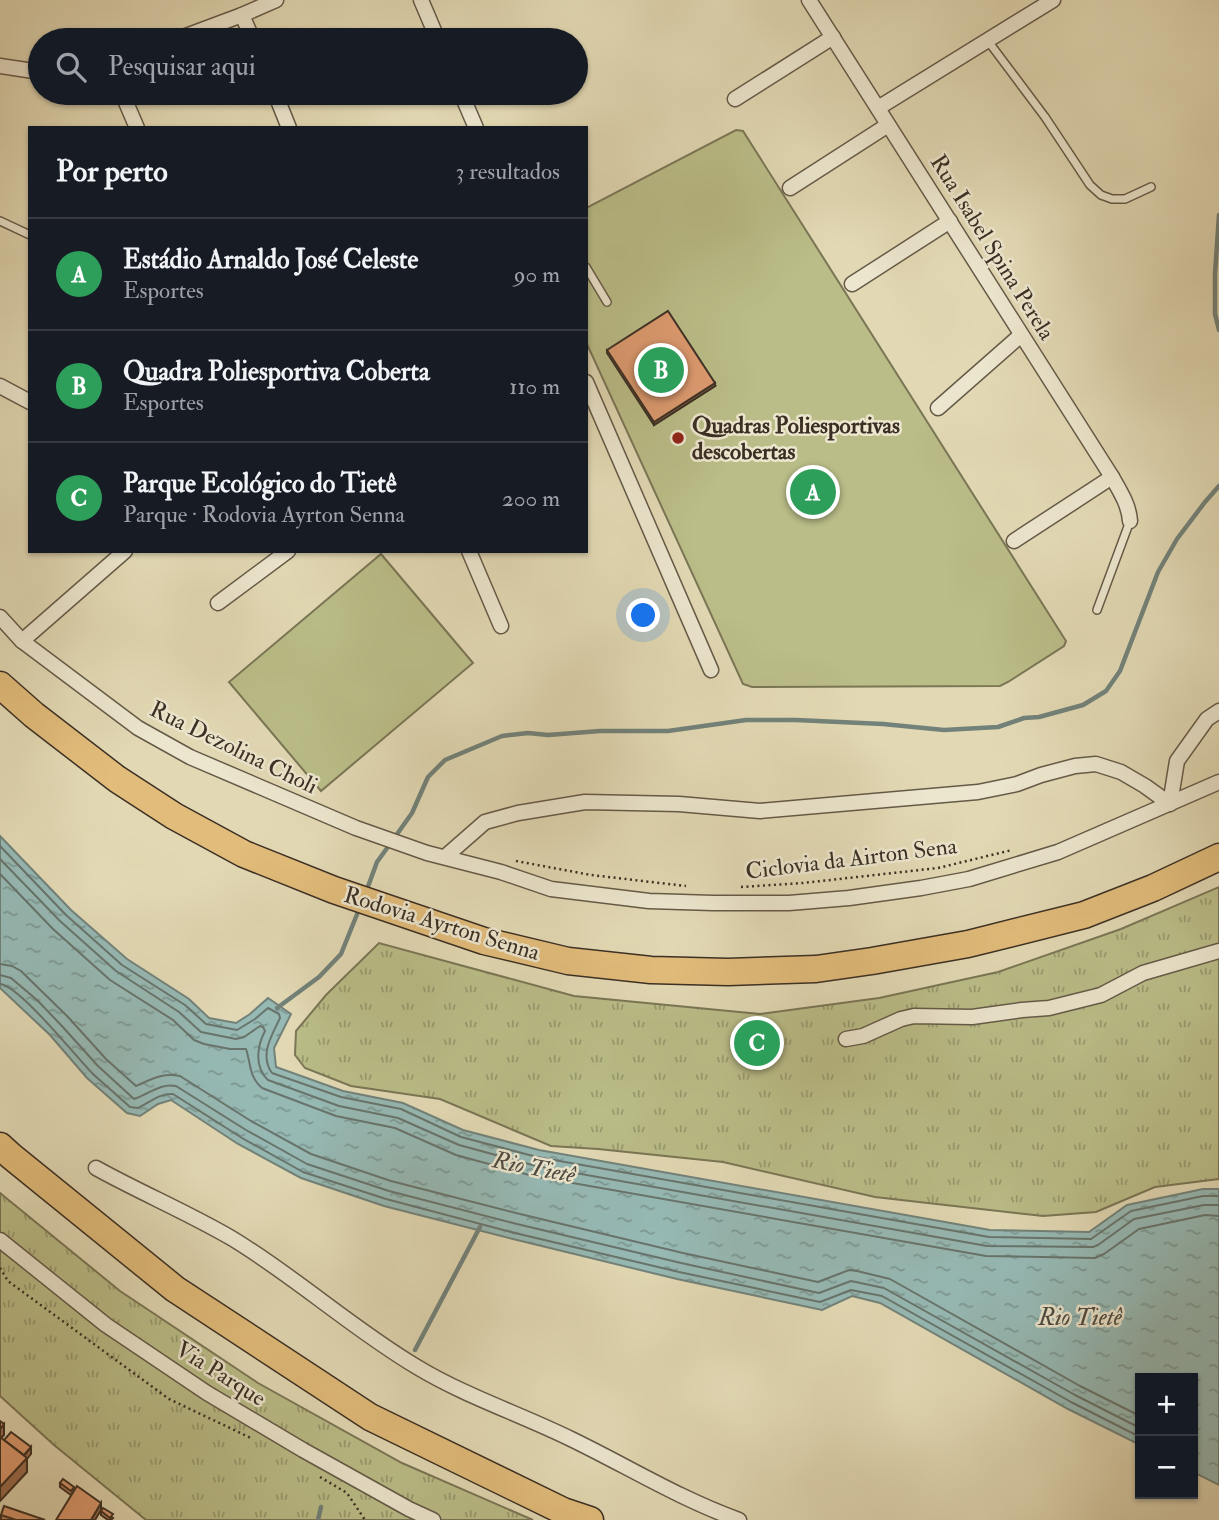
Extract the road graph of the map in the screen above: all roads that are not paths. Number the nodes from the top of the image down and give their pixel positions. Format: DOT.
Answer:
graph roads {
  1 [pos="275,0"];
  2 [pos="421,0"];
  3 [pos="809,0"];
  4 [pos="1022,0"];
  5 [pos="1053,0"];
  6 [pos="1031,14"];
  7 [pos="242,15"];
  8 [pos="207,28"];
  9 [pos="248,28"];
  10 [pos="433,28"];
  11 [pos="833,37"];
  12 [pos="988,41"];
  13 [pos="0,66"];
  14 [pos="28,70"];
  15 [pos="735,99"];
  16 [pos="127,105"];
  17 [pos="280,105"];
  18 [pos="466,105"];
  19 [pos="878,108"];
  20 [pos="888,125"];
  21 [pos="136,126"];
  22 [pos="288,126"];
  23 [pos="475,126"];
  24 [pos="1151,187"];
  25 [pos="790,188"];
  26 [pos="0,220"];
  27 [pos="950,221"];
  28 [pos="28,234"];
  29 [pos="588,270"];
  30 [pos="852,284"];
  31 [pos="607,302"];
  32 [pos="1021,335"];
  33 [pos="588,387"];
  34 [pos="3,392"];
  35 [pos="28,401"];
  36 [pos="938,408"];
  37 [pos="1112,477"];
  38 [pos="1130,521"];
  39 [pos="1014,541"];
  40 [pos="123,553"];
  41 [pos="285,553"];
  42 [pos="470,553"];
  43 [pos="218,603"];
  44 [pos="1097,610"];
  45 [pos="0,617"];
  46 [pos="501,626"];
  47 [pos="22,641"];
  48 [pos="710,670"];
  49 [pos="0,685"];
  50 [pos="1219,710"];
  51 [pos="1219,782"];
  52 [pos="1171,804"];
  53 [pos="445,857"];
  54 [pos="1219,858"];
  55 [pos="1219,951"];
  56 [pos="846,1039"];
  57 [pos="0,1146"];
  58 [pos="96,1168"];
  59 [pos="0,1240"];
  60 [pos="433,1520"];
  61 [pos="590,1520"];
  62 [pos="738,1520"];
  1 -- 7 [label="street"];
  2 -- 10 [label="street"];
  3 -- 11 [label="street, Rua Isabel Spina Perela"];
  4 -- 6 [label="street"];
  5 -- 6 [label="street"];
  6 -- 12 [label="street"];
  7 -- 8 [label="street"];
  7 -- 9 [label="street"];
  11 -- 15 [label="street"];
  11 -- 19 [label="street, Rua Isabel Spina Perela"];
  12 -- 19 [label="street"];
  12 -- 24 [label="lane"];
  13 -- 14 [label="street"];
  16 -- 21 [label="street"];
  17 -- 22 [label="street"];
  18 -- 23 [label="street"];
  19 -- 20 [label="street, Rua Isabel Spina Perela"];
  20 -- 25 [label="street"];
  20 -- 27 [label="street, Rua Isabel Spina Perela"];
  26 -- 28 [label="lane"];
  27 -- 30 [label="street"];
  27 -- 32 [label="street, Rua Isabel Spina Perela"];
  29 -- 31 [label="lane"];
  32 -- 36 [label="street"];
  32 -- 37 [label="street, Rua Isabel Spina Perela"];
  33 -- 48 [label="street"];
  34 -- 35 [label="street"];
  37 -- 38 [label="street, Rua Isabel Spina Perela"];
  37 -- 39 [label="street"];
  38 -- 44 [label="lane"];
  40 -- 47 [label="street"];
  41 -- 43 [label="street"];
  42 -- 46 [label="street"];
  45 -- 47 [label="street, Rua Dezolina Choli"];
  47 -- 53 [label="street, Rua Dezolina Choli"];
  49 -- 54 [label="highway, Rodovia Ayrton Senna"];
  50 -- 52 [label="street"];
  51 -- 52 [label="street, Rua Dezolina Choli"];
  52 -- 53 [label="street, Rua Dezolina Choli"];
  52 -- 53 [label="street"];
  55 -- 56 [label="street"];
  57 -- 61 [label="highway"];
  58 -- 62 [label="street"];
  59 -- 60 [label="street, Via Parque"];
}
